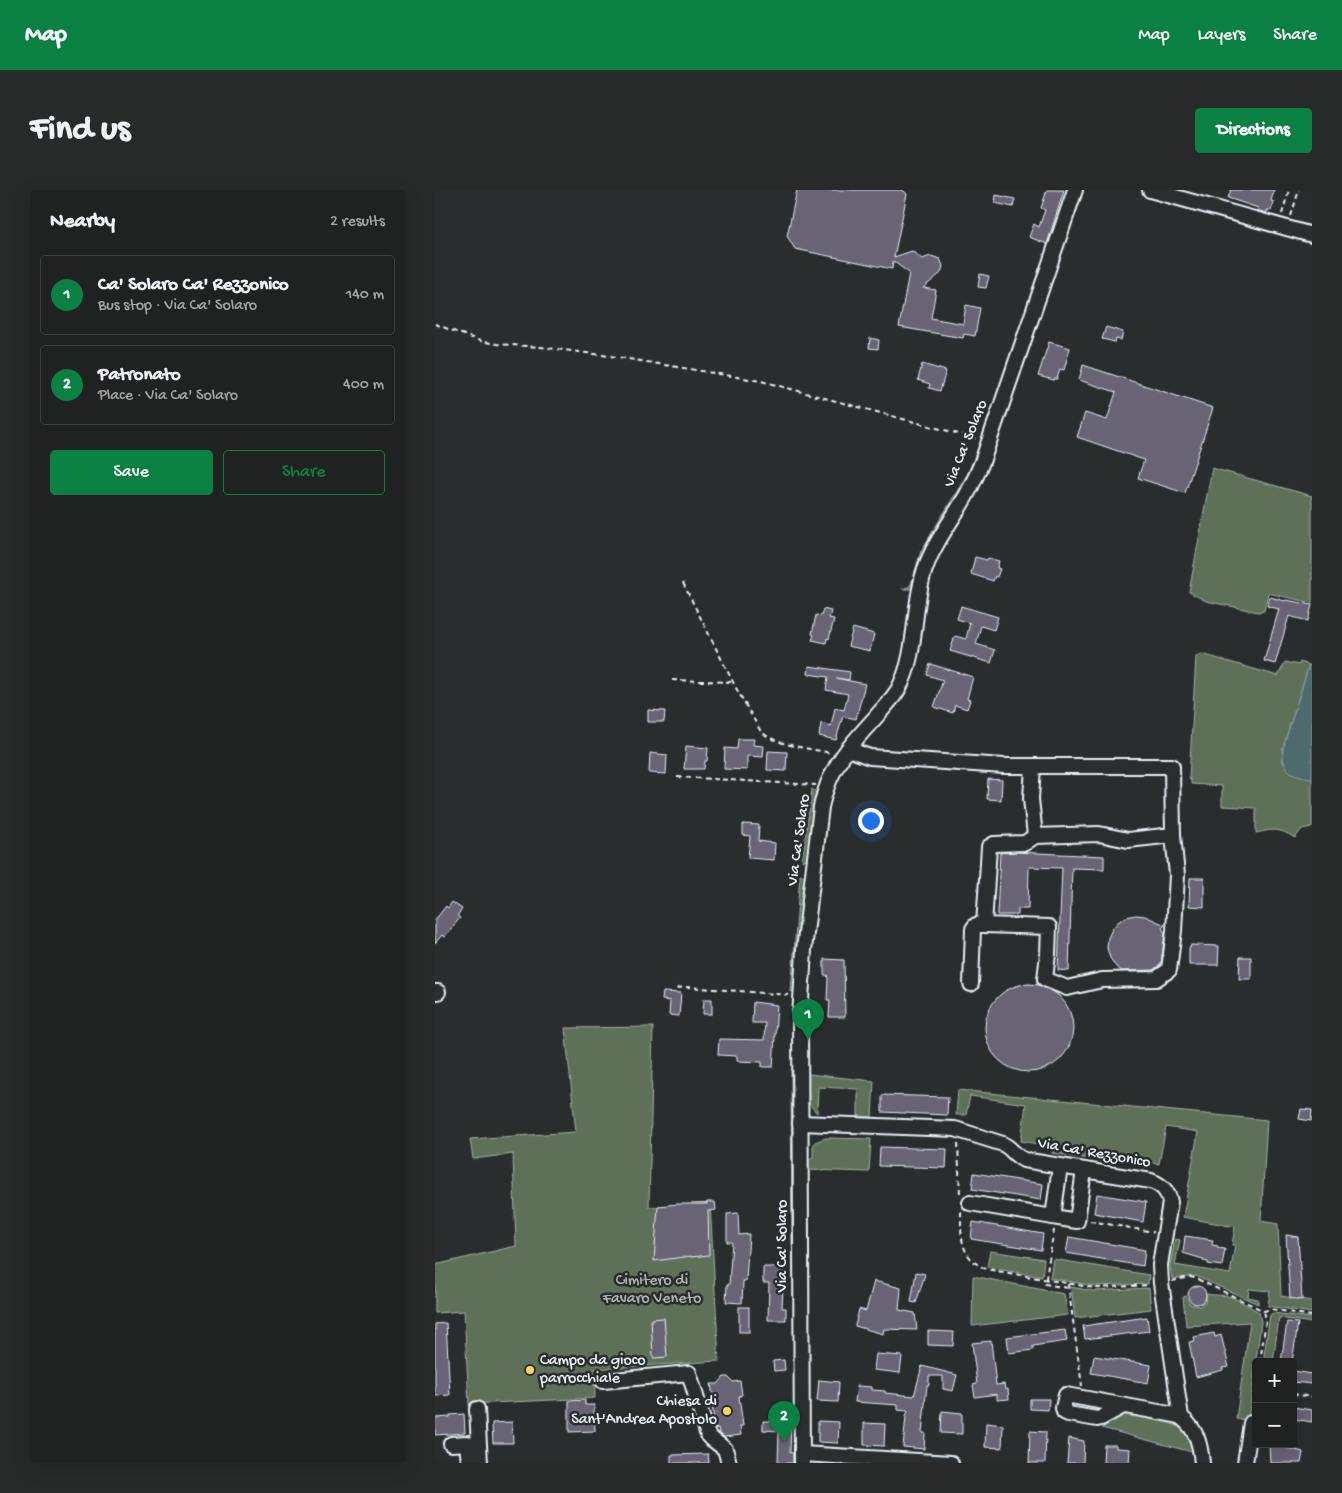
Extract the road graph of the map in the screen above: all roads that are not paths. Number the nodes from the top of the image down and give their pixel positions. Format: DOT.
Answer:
graph roads {
  1 [pos="1075,190"];
  2 [pos="1150,190"];
  3 [pos="1312,235"];
  4 [pos="845,752"];
  5 [pos="1033,766"];
  6 [pos="1173,835"];
  7 [pos="1035,836"];
  8 [pos="983,925"];
  9 [pos="971,984"];
  10 [pos="799,1124"];
  11 [pos="1061,1166"];
  12 [pos="1084,1170"];
  13 [pos="964,1204"];
  14 [pos="1054,1221"];
  15 [pos="603,1381"];
  16 [pos="1123,1406"];
  17 [pos="477,1409"];
  18 [pos="1181,1417"];
  19 [pos="1251,1423"];
  20 [pos="451,1444"];
  21 [pos="802,1459"];
  22 [pos="469,1463"];
  23 [pos="480,1463"];
  24 [pos="729,1463"];
  25 [pos="951,1463"];
  26 [pos="1201,1463"];
  27 [pos="1245,1463"];
  1 -- 4 [label="street, Via Ca' Solaro"];
  2 -- 3 [label="street"];
  4 -- 5 [label="street"];
  4 -- 10 [label="street, Via Ca' Solaro"];
  5 -- 6 [label="street"];
  5 -- 7 [label="street"];
  6 -- 7 [label="street"];
  6 -- 8 [label="street"];
  7 -- 8 [label="street"];
  8 -- 9 [label="street"];
  10 -- 11 [label="street, Via Ca' Rezzonico"];
  10 -- 21 [label="street, Via Ca' Solaro"];
  11 -- 12 [label="street, Via Ca' Rezzonico"];
  11 -- 14 [label="street"];
  12 -- 14 [label="street"];
  12 -- 18 [label="street, Via Ca' Rezzonico"];
  13 -- 14 [label="street"];
  15 -- 24 [label="street"];
  16 -- 16 [label="street"];
  16 -- 18 [label="street"];
  17 -- 23 [label="street"];
  18 -- 26 [label="street"];
  19 -- 27 [label="street"];
  20 -- 22 [label="street"];
  21 -- 25 [label="street"];
}
